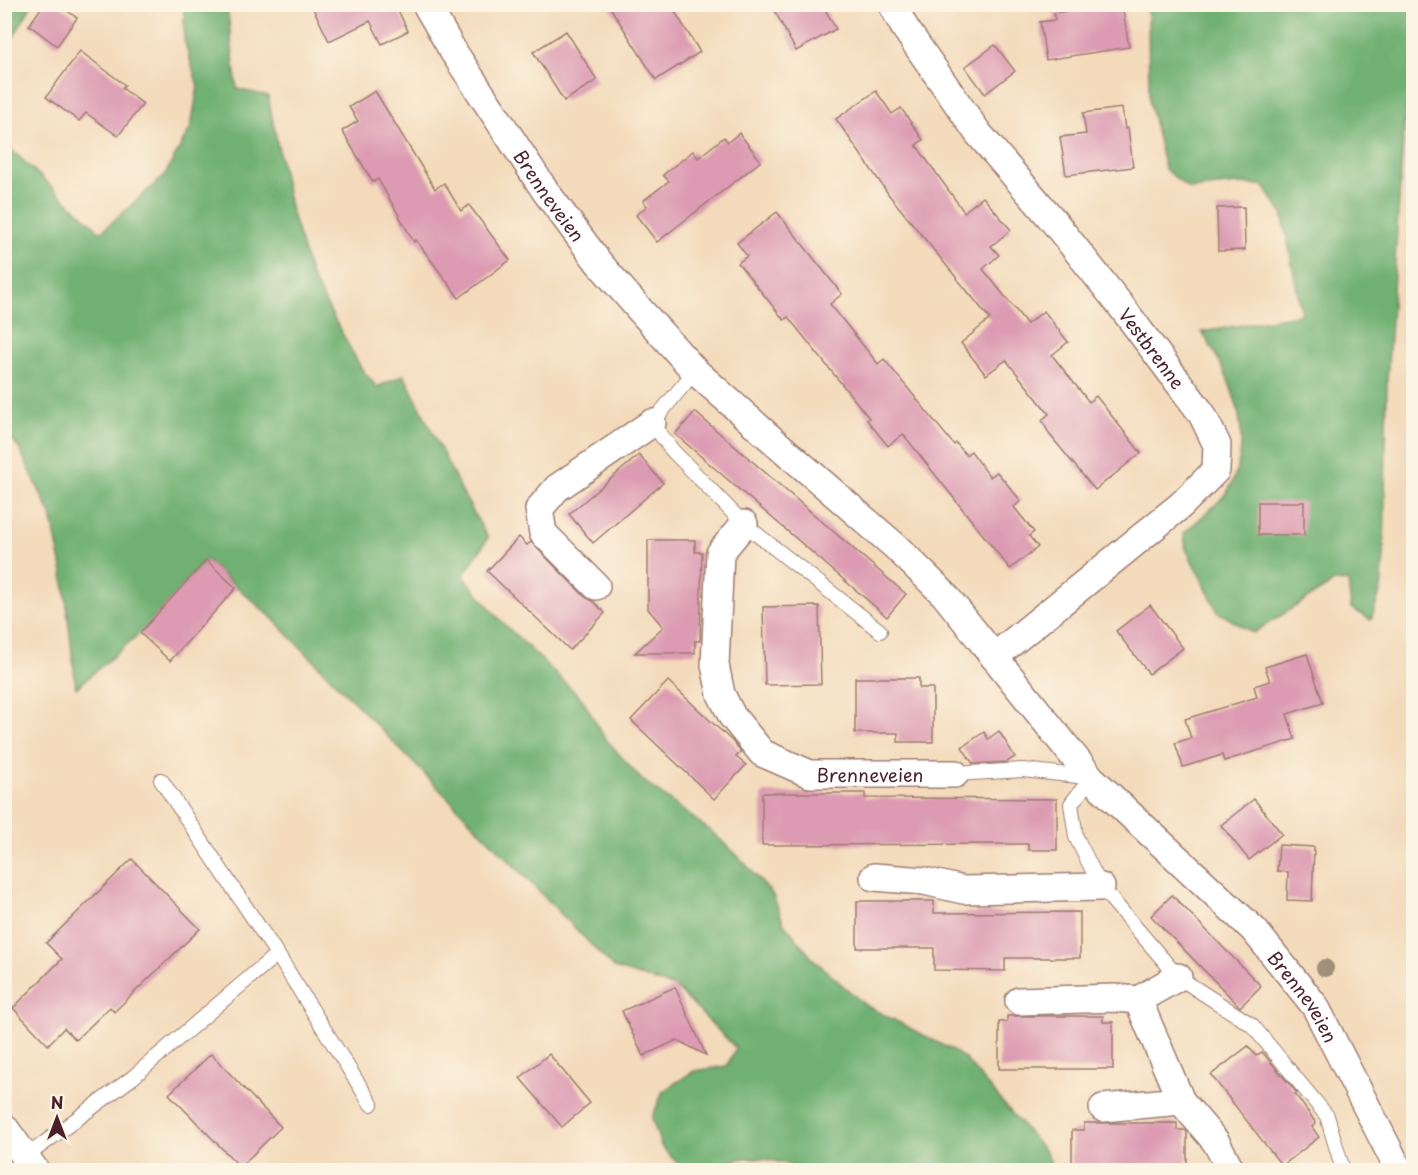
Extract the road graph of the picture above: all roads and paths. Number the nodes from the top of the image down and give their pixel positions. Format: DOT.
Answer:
graph roads {
  1 [pos="426,4"];
  2 [pos="892,4"];
  3 [pos="695,370"];
  4 [pos="652,423"];
  5 [pos="744,525"];
  6 [pos="596,586"];
  7 [pos="880,631"];
  8 [pos="994,657"];
  9 [pos="955,774"];
  10 [pos="1090,777"];
  11 [pos="161,780"];
  12 [pos="874,877"];
  13 [pos="1101,887"];
  14 [pos="277,954"];
  15 [pos="1178,977"];
  16 [pos="1138,1000"];
  17 [pos="1019,1001"];
  18 [pos="1181,1101"];
  19 [pos="371,1104"];
  20 [pos="1103,1108"];
  21 [pos="4,1127"];
  22 [pos="30,1164"];
  23 [pos="1231,1170"];
  24 [pos="1342,1170"];
  25 [pos="1399,1170"];
  1 -- 3 [label="street, Brenneveien"];
  2 -- 8 [label="street, Vestbrenne"];
  3 -- 4 [label="lane"];
  3 -- 8 [label="street, Brenneveien"];
  4 -- 5 [label="lane"];
  4 -- 6 [label="street"];
  5 -- 7 [label="lane"];
  5 -- 9 [label="street, Brenneveien"];
  8 -- 10 [label="street, Brenneveien"];
  9 -- 10 [label="lane, Brenneveien"];
  10 -- 13 [label="lane"];
  10 -- 25 [label="street, Brenneveien"];
  11 -- 14 [label="lane"];
  12 -- 13 [label="street"];
  13 -- 15 [label="lane"];
  14 -- 19 [label="lane"];
  14 -- 22 [label="lane"];
  15 -- 16 [label="street"];
  15 -- 24 [label="lane"];
  16 -- 17 [label="street"];
  16 -- 18 [label="street"];
  18 -- 20 [label="street"];
  18 -- 23 [label="street"];
  21 -- 22 [label="street"];
}
